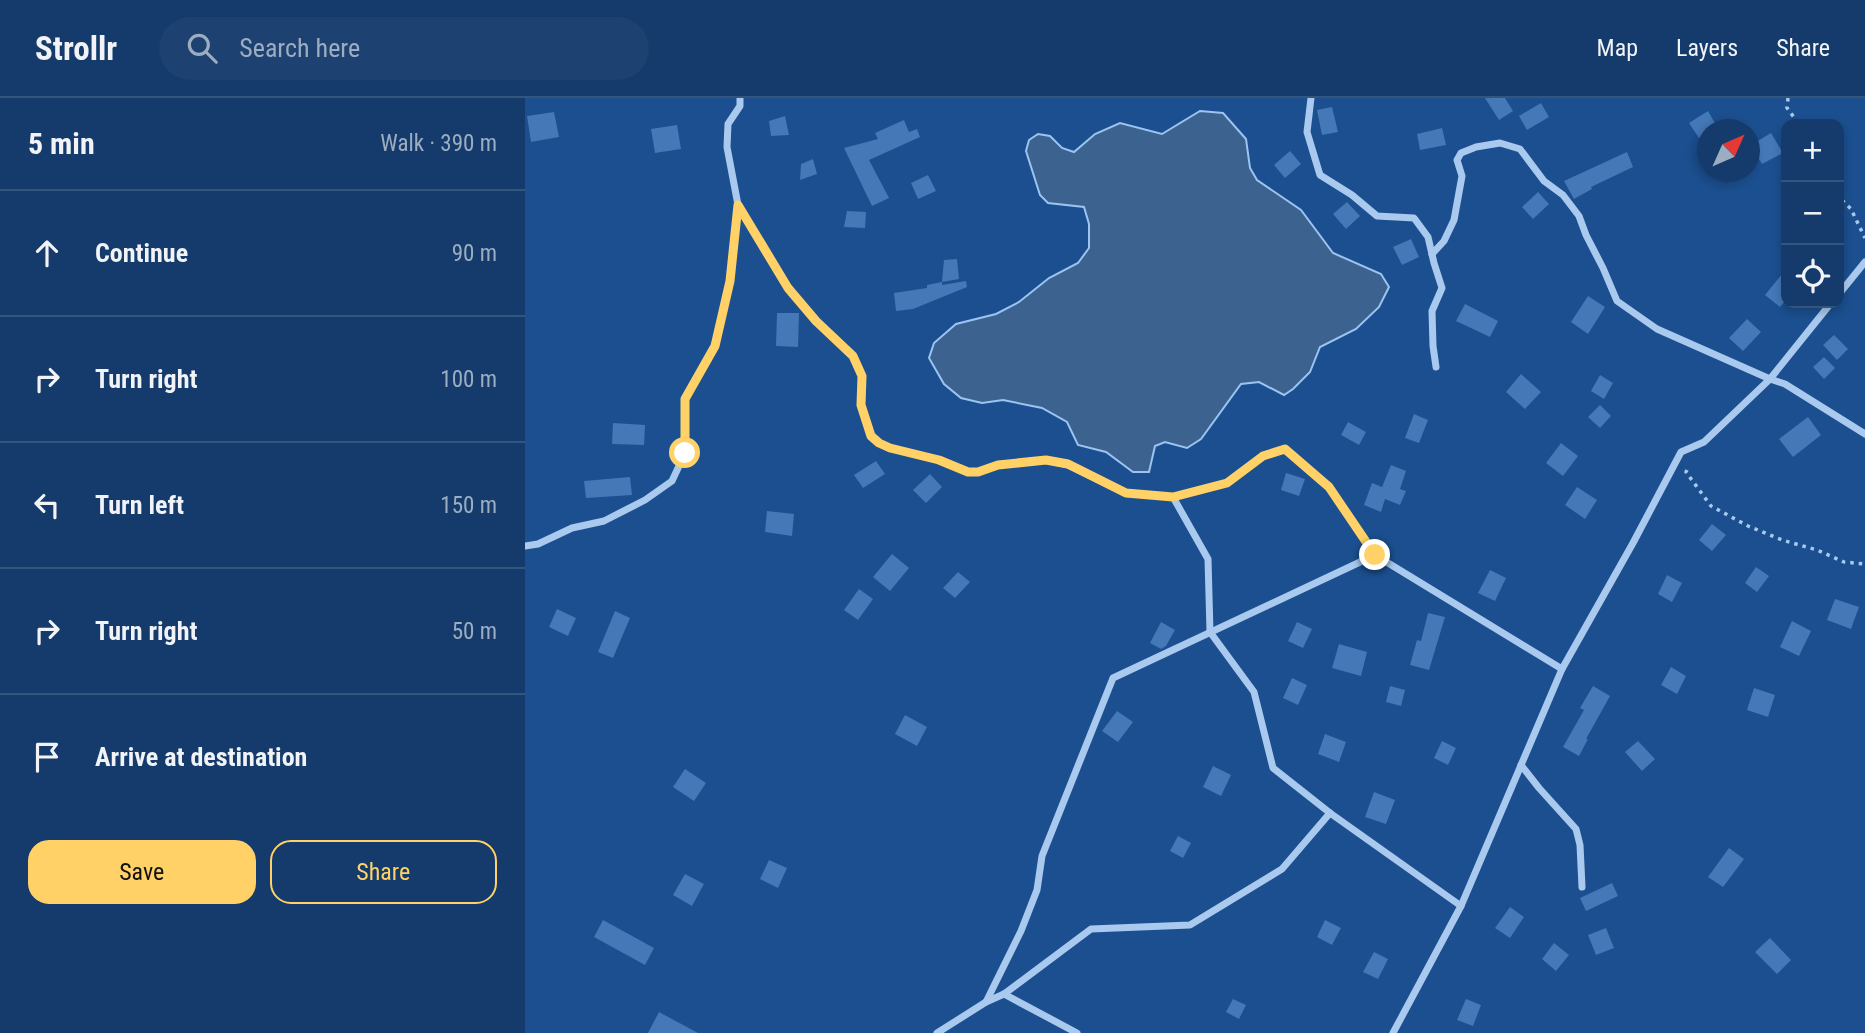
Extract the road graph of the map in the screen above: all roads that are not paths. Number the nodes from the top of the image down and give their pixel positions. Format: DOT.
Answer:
graph roads {
  1 [pos="740,98"];
  2 [pos="1311,98"];
  3 [pos="738,205"];
  4 [pos="1432,254"];
  5 [pos="1865,262"];
  6 [pos="1844,288"];
  7 [pos="1828,308"];
  8 [pos="1436,367"];
  9 [pos="1770,379"];
  10 [pos="1865,434"];
  11 [pos="1173,497"];
  12 [pos="525,546"];
  13 [pos="1375,555"];
  14 [pos="1210,632"];
  15 [pos="1562,668"];
  16 [pos="1521,765"];
  17 [pos="1330,813"];
  18 [pos="1582,887"];
  19 [pos="1461,906"];
  20 [pos="1004,994"];
  21 [pos="986,1002"];
  22 [pos="1395,1030"];
  23 [pos="937,1033"];
  24 [pos="1077,1033"];
  25 [pos="1387,1033"];
  1 -- 3 [label="street"];
  2 -- 4 [label="street"];
  3 -- 11 [label="street"];
  3 -- 12 [label="street"];
  4 -- 8 [label="street"];
  4 -- 9 [label="street"];
  5 -- 6 [label="street"];
  7 -- 9 [label="street"];
  9 -- 10 [label="street"];
  9 -- 15 [label="street"];
  11 -- 13 [label="street"];
  11 -- 14 [label="street"];
  13 -- 14 [label="street"];
  13 -- 15 [label="street"];
  14 -- 17 [label="street"];
  14 -- 21 [label="street"];
  15 -- 16 [label="street"];
  16 -- 18 [label="street"];
  16 -- 19 [label="street"];
  17 -- 19 [label="street"];
  17 -- 20 [label="street"];
  19 -- 22 [label="street"];
  20 -- 21 [label="street"];
  20 -- 24 [label="street"];
  21 -- 23 [label="street"];
  22 -- 25 [label="street"];
}
